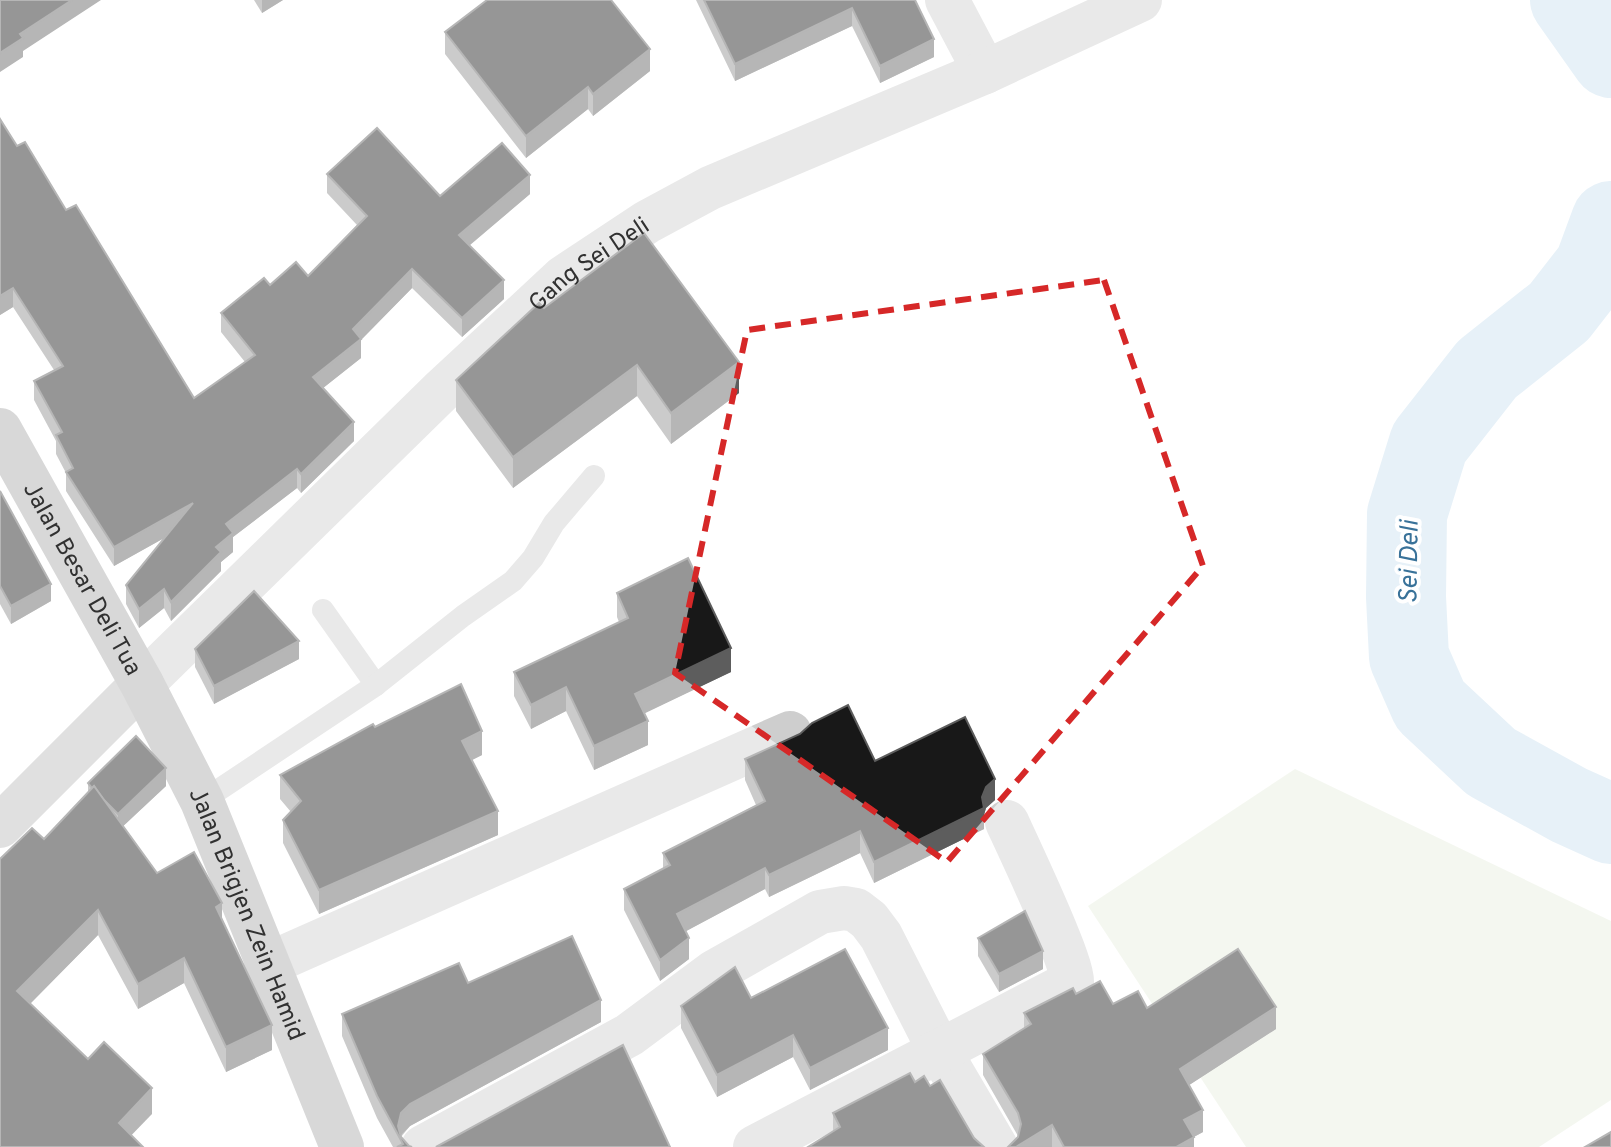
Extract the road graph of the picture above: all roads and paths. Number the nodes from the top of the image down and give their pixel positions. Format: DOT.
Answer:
graph roads {
  1 [pos="947,0"];
  2 [pos="1140,0"];
  3 [pos="985,72"];
  4 [pos="0,430"];
  5 [pos="594,476"];
  6 [pos="323,610"];
  7 [pos="142,684"];
  8 [pos="376,685"];
  9 [pos="790,733"];
  10 [pos="202,801"];
  11 [pos="1007,822"];
  12 [pos="0,826"];
  13 [pos="266,965"];
  14 [pos="939,1050"];
  15 [pos="342,1147"];
  16 [pos="423,1147"];
  17 [pos="755,1147"];
  18 [pos="996,1147"];
  1 -- 3 [label="street"];
  2 -- 3 [label="street, Gang Sei Deli"];
  3 -- 7 [label="street, Gang Sei Deli"];
  4 -- 7 [label="main road, Jalan Besar Deli Tua"];
  5 -- 8 [label="lane"];
  6 -- 8 [label="lane"];
  7 -- 10 [label="main road, Jalan Brigjen Zein Hamid"];
  7 -- 12 [label="street"];
  8 -- 10 [label="lane"];
  9 -- 13 [label="street"];
  10 -- 13 [label="main road, Jalan Brigjen Zein Hamid"];
  11 -- 14 [label="street"];
  13 -- 15 [label="main road, Jalan Brigjen Zein Hamid"];
  14 -- 16 [label="street"];
  14 -- 17 [label="street"];
  14 -- 18 [label="street"];
}
